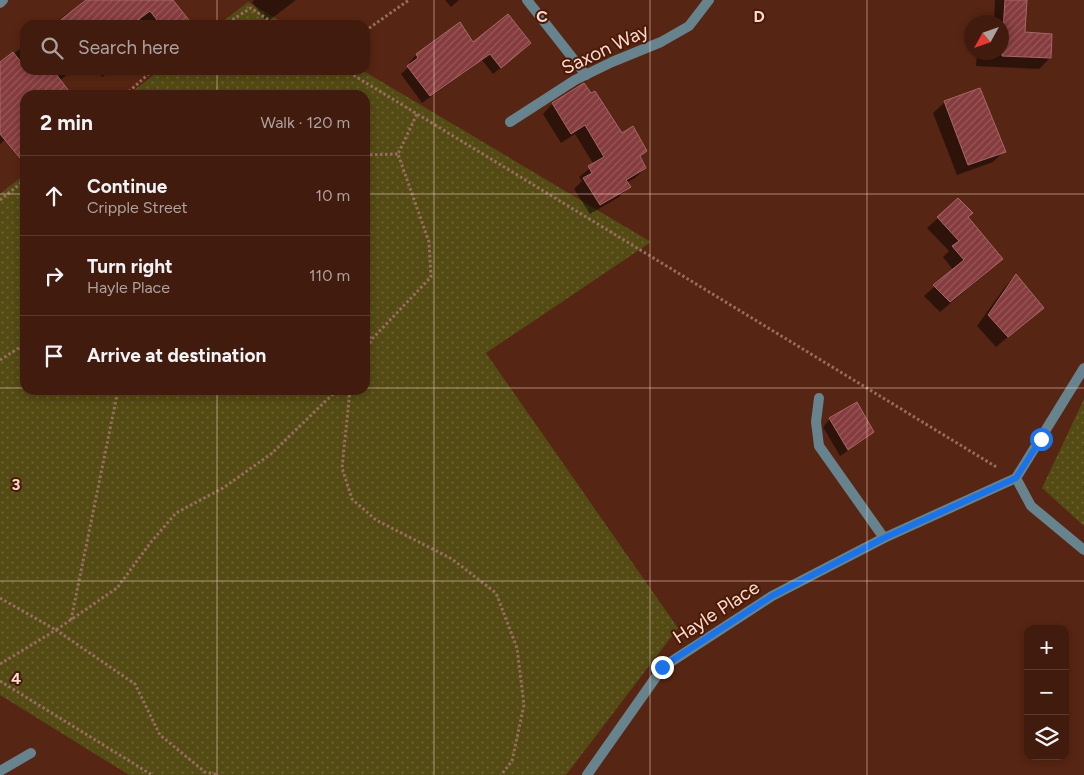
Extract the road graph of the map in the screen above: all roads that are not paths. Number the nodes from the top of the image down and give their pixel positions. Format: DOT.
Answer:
graph roads {
  1 [pos="3,0"];
  2 [pos="527,0"];
  3 [pos="709,0"];
  4 [pos="0,3"];
  5 [pos="586,75"];
  6 [pos="510,122"];
  7 [pos="1084,368"];
  8 [pos="819,398"];
  9 [pos="1016,478"];
  10 [pos="884,538"];
  11 [pos="1084,550"];
  12 [pos="31,752"];
  13 [pos="0,772"];
  14 [pos="587,775"];
  1 -- 4 [label="street"];
  2 -- 5 [label="street"];
  3 -- 5 [label="street, Saxon Way"];
  5 -- 6 [label="street, Saxon Way"];
  7 -- 9 [label="street"];
  8 -- 10 [label="street"];
  9 -- 10 [label="street, Hayle Place"];
  9 -- 11 [label="street"];
  10 -- 14 [label="street, Hayle Place"];
  12 -- 13 [label="street"];
}
